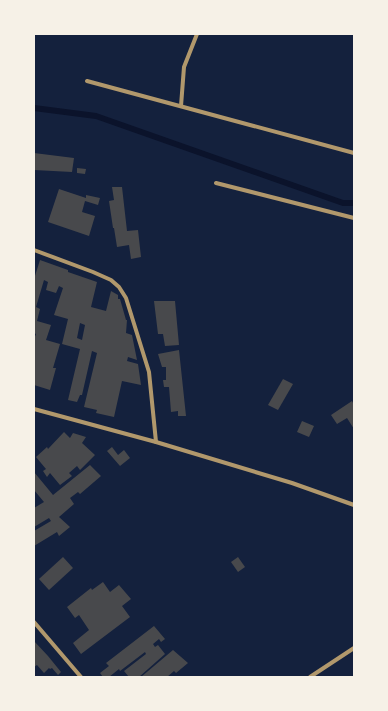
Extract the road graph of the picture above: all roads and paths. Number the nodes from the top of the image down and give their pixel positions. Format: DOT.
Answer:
graph roads {
  1 [pos="197,34"];
  2 [pos="87,81"];
  3 [pos="181,106"];
  4 [pos="354,153"];
  5 [pos="216,183"];
  6 [pos="354,218"];
  7 [pos="34,250"];
  8 [pos="34,409"];
  9 [pos="156,442"];
  10 [pos="354,505"];
  11 [pos="34,622"];
  12 [pos="354,648"];
  13 [pos="81,677"];
  14 [pos="310,677"];
  1 -- 3 [label="street"];
  2 -- 3 [label="street"];
  3 -- 4 [label="street"];
  5 -- 6 [label="street"];
  7 -- 9 [label="street"];
  8 -- 9 [label="street"];
  9 -- 10 [label="street"];
  11 -- 13 [label="street"];
  12 -- 14 [label="street"];
}
